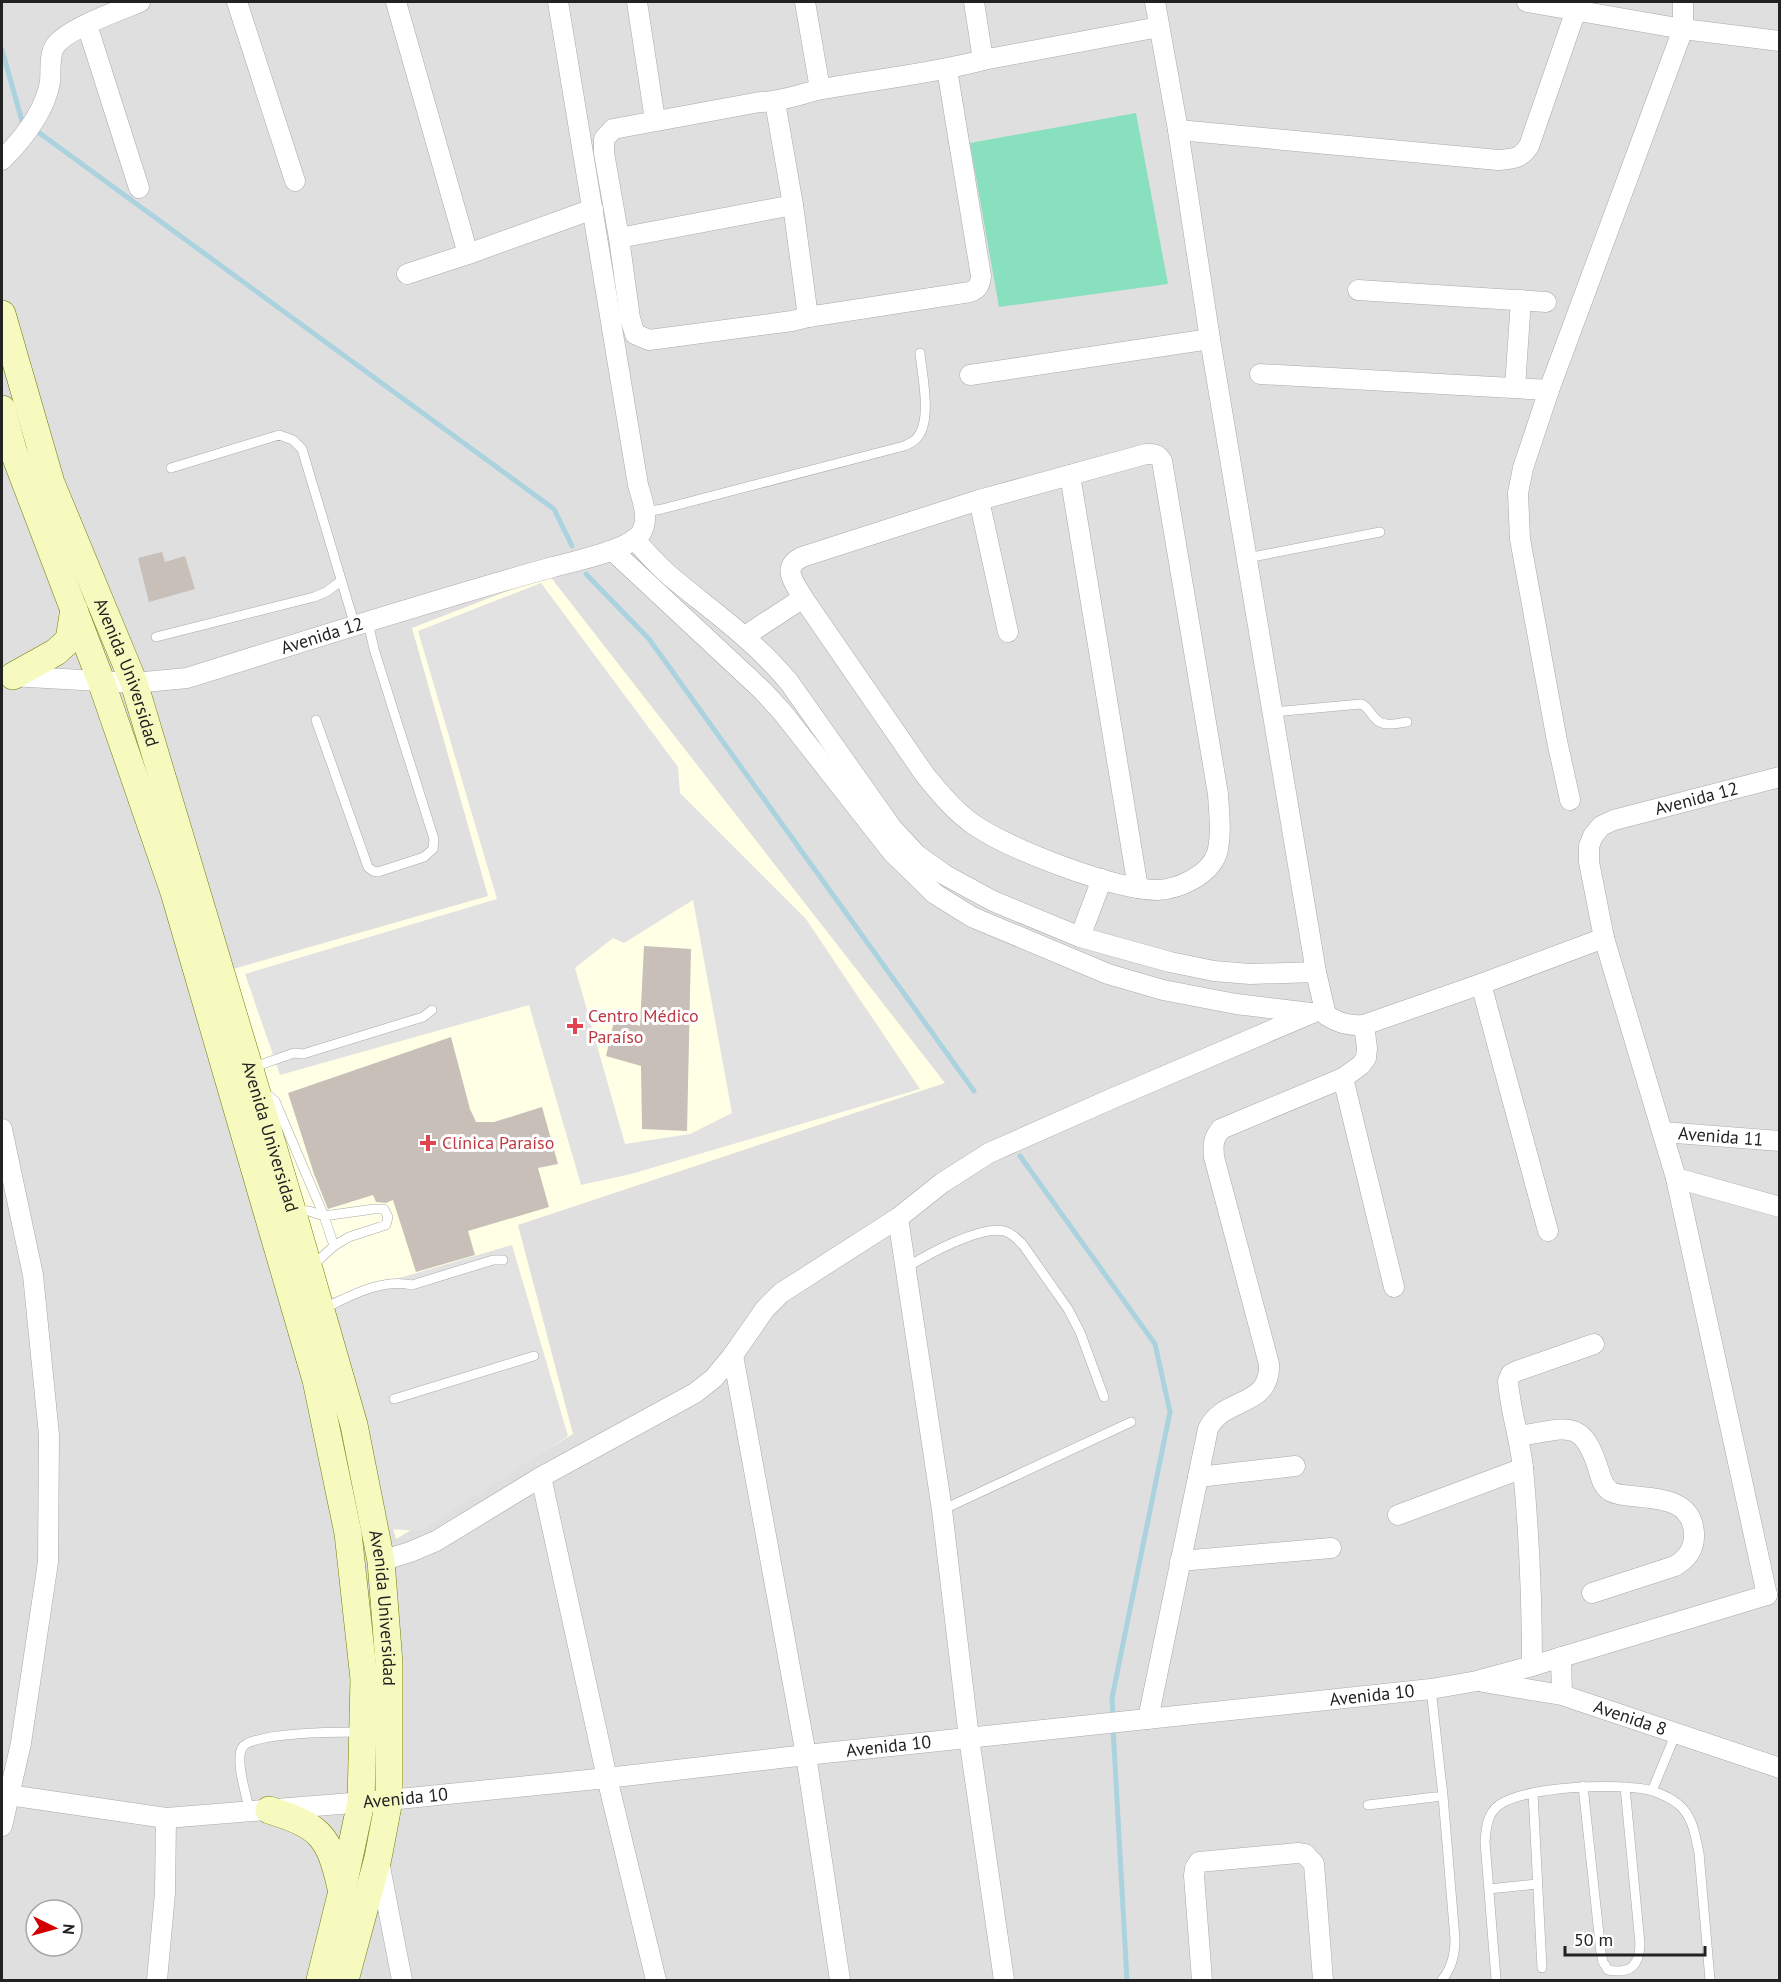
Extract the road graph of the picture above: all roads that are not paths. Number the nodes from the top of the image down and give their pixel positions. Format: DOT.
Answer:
graph roads {
  1 [pos="140,2"];
  2 [pos="237,2"];
  3 [pos="396,2"];
  4 [pos="558,2"];
  5 [pos="637,2"];
  6 [pos="805,2"];
  7 [pos="974,2"];
  8 [pos="1155,2"];
  9 [pos="1527,2"];
  10 [pos="1683,2"];
  11 [pos="1576,10"];
  12 [pos="87,25"];
  13 [pos="1159,27"];
  14 [pos="1683,29"];
  15 [pos="1779,39"];
  16 [pos="983,60"];
  17 [pos="947,69"];
  18 [pos="820,89"];
  19 [pos="775,102"];
  20 [pos="655,120"];
  21 [pos="1178,130"];
  22 [pos="2,160"];
  23 [pos="295,181"];
  24 [pos="139,188"];
  25 [pos="793,205"];
  26 [pos="593,209"];
  27 [pos="619,238"];
  28 [pos="468,254"];
  29 [pos="407,274"];
  30 [pos="1358,290"];
  31 [pos="1521,300"];
  32 [pos="1546,302"];
  33 [pos="2,314"];
  34 [pos="808,316"];
  35 [pos="1210,339"];
  36 [pos="920,353"];
  37 [pos="1260,374"];
  38 [pos="970,375"];
  39 [pos="1515,387"];
  40 [pos="1549,390"];
  41 [pos="2,409"];
  42 [pos="7,449"];
  43 [pos="171,468"];
  44 [pos="1070,475"];
  45 [pos="979,500"];
  46 [pos="645,512"];
  47 [pos="1380,532"];
  48 [pos="634,540"];
  49 [pos="613,551"];
  50 [pos="1247,558"];
  51 [pos="341,581"];
  52 [pos="803,598"];
  53 [pos="74,609"];
  54 [pos="361,624"];
  55 [pos="1008,632"];
  56 [pos="745,636"];
  57 [pos="156,637"];
  58 [pos="7,676"];
  59 [pos="101,681"];
  60 [pos="134,683"];
  61 [pos="1273,712"];
  62 [pos="316,720"];
  63 [pos="1407,722"];
  64 [pos="1779,777"];
  65 [pos="1570,800"];
  66 [pos="1102,879"];
  67 [pos="1138,888"];
  68 [pos="1080,937"];
  69 [pos="1604,938"];
  70 [pos="1316,972"];
  71 [pos="1481,984"];
  72 [pos="432,1010"];
  73 [pos="1319,1014"];
  74 [pos="1364,1025"];
  75 [pos="251,1078"];
  76 [pos="1343,1078"];
  77 [pos="2,1129"];
  78 [pos="1663,1132"];
  79 [pos="1779,1141"];
  80 [pos="1676,1178"];
  81 [pos="8,1187"];
  82 [pos="1779,1207"];
  83 [pos="292,1210"];
  84 [pos="324,1216"];
  85 [pos="898,1218"];
  86 [pos="1548,1231"];
  87 [pos="334,1246"];
  88 [pos="503,1260"];
  89 [pos="309,1268"];
  90 [pos="904,1269"];
  91 [pos="1394,1287"];
  92 [pos="321,1310"];
  93 [pos="1594,1344"];
  94 [pos="733,1355"];
  95 [pos="534,1356"];
  96 [pos="1104,1397"];
  97 [pos="394,1399"];
  98 [pos="1131,1422"];
  99 [pos="1519,1436"];
  100 [pos="1295,1466"];
  101 [pos="1523,1468"];
  102 [pos="541,1477"];
  103 [pos="1198,1477"];
  104 [pos="942,1510"];
  105 [pos="1398,1515"];
  106 [pos="1331,1548"];
  107 [pos="381,1561"];
  108 [pos="1180,1561"];
  109 [pos="1592,1593"];
  110 [pos="1773,1597"];
  111 [pos="1561,1657"];
  112 [pos="1532,1666"];
  113 [pos="1477,1681"];
  114 [pos="1431,1689"];
  115 [pos="1562,1695"];
  116 [pos="1148,1719"];
  117 [pos="363,1732"];
  118 [pos="1676,1733"];
  119 [pos="969,1738"];
  120 [pos="806,1755"];
  121 [pos="1779,1768"];
  122 [pos="607,1778"];
  123 [pos="1583,1786"];
  124 [pos="1625,1787"];
  125 [pos="1652,1791"];
  126 [pos="1533,1793"];
  127 [pos="6,1795"];
  128 [pos="1443,1796"];
  129 [pos="389,1800"];
  130 [pos="361,1802"];
  131 [pos="1368,1805"];
  132 [pos="260,1811"];
  133 [pos="166,1818"];
  134 [pos="2,1826"];
  135 [pos="378,1858"];
  136 [pos="1537,1884"];
  137 [pos="1489,1889"];
  138 [pos="342,1891"];
  139 [pos="1542,1968"];
  140 [pos="1496,1979"];
  141 [pos="157,1980"];
  142 [pos="320,1980"];
  143 [pos="345,1980"];
  144 [pos="402,1980"];
  145 [pos="656,1980"];
  146 [pos="840,1980"];
  147 [pos="1004,1980"];
  148 [pos="1202,1980"];
  149 [pos="1323,1980"];
  150 [pos="1442,1980"];
  151 [pos="1710,1980"];
  1 -- 12 [label="street"];
  2 -- 23 [label="street"];
  3 -- 28 [label="street"];
  4 -- 26 [label="street"];
  5 -- 20 [label="street"];
  6 -- 18 [label="street"];
  7 -- 16 [label="street"];
  8 -- 13 [label="street"];
  9 -- 11 [label="street"];
  10 -- 14 [label="street"];
  11 -- 14 [label="street"];
  11 -- 21 [label="street"];
  12 -- 22 [label="street"];
  12 -- 24 [label="street"];
  13 -- 16 [label="street"];
  13 -- 21 [label="street"];
  14 -- 15 [label="street"];
  14 -- 40 [label="street"];
  16 -- 17 [label="street"];
  17 -- 18 [label="street"];
  17 -- 34 [label="street"];
  18 -- 19 [label="street"];
  19 -- 20 [label="street"];
  19 -- 25 [label="street"];
  20 -- 27 [label="street"];
  21 -- 35 [label="street"];
  25 -- 27 [label="street"];
  25 -- 34 [label="street"];
  26 -- 28 [label="street"];
  26 -- 46 [label="street"];
  27 -- 34 [label="street"];
  28 -- 29 [label="street"];
  30 -- 31 [label="street"];
  31 -- 32 [label="street"];
  31 -- 39 [label="street"];
  33 -- 60 [label="street, Avenida Universidad"];
  35 -- 38 [label="street"];
  35 -- 50 [label="street"];
  36 -- 46 [label="lane"];
  37 -- 39 [label="street"];
  39 -- 40 [label="street"];
  40 -- 65 [label="street"];
  41 -- 42 [label="street, Avenida Universidad"];
  42 -- 53 [label="street, Avenida Universidad"];
  43 -- 51 [label="lane"];
  44 -- 45 [label="street"];
  44 -- 67 [label="street"];
  44 -- 67 [label="street"];
  45 -- 52 [label="street"];
  45 -- 55 [label="street"];
  46 -- 48 [label="street"];
  47 -- 50 [label="lane"];
  48 -- 49 [label="street, Avenida 12"];
  48 -- 56 [label="street"];
  49 -- 54 [label="street, Avenida 12"];
  49 -- 73 [label="street"];
  50 -- 61 [label="street"];
  51 -- 54 [label="lane"];
  51 -- 57 [label="lane"];
  52 -- 56 [label="street"];
  52 -- 66 [label="street"];
  53 -- 58 [label="street"];
  53 -- 59 [label="street, Avenida Universidad"];
  54 -- 60 [label="street, Avenida 12"];
  54 -- 62 [label="lane"];
  56 -- 68 [label="street"];
  58 -- 59 [label="street, Avenida 12"];
  59 -- 60 [label="street, Avenida 12"];
  59 -- 117 [label="street, Avenida Universidad"];
  60 -- 75 [label="street, Avenida Universidad"];
  61 -- 63 [label="lane"];
  61 -- 70 [label="street"];
  64 -- 69 [label="street, Avenida 12"];
  66 -- 67 [label="street"];
  66 -- 68 [label="street"];
  68 -- 70 [label="street"];
  69 -- 71 [label="street"];
  69 -- 78 [label="street"];
  70 -- 73 [label="street"];
  71 -- 74 [label="street"];
  71 -- 86 [label="street"];
  72 -- 75 [label="lane"];
  73 -- 74 [label="street"];
  73 -- 85 [label="street"];
  74 -- 76 [label="street"];
  75 -- 83 [label="street, Avenida Universidad"];
  75 -- 84 [label="lane"];
  76 -- 91 [label="street"];
  76 -- 103 [label="street"];
  77 -- 81 [label="street"];
  78 -- 79 [label="street, Avenida 11"];
  78 -- 80 [label="street"];
  80 -- 82 [label="street"];
  80 -- 110 [label="street"];
  81 -- 127 [label="street"];
  83 -- 84 [label="lane"];
  83 -- 89 [label="street, Avenida Universidad"];
  84 -- 87 [label="lane"];
  84 -- 87 [label="lane"];
  85 -- 90 [label="street"];
  85 -- 94 [label="street"];
  87 -- 89 [label="lane"];
  88 -- 92 [label="lane"];
  89 -- 92 [label="street, Avenida Universidad"];
  90 -- 96 [label="lane"];
  90 -- 104 [label="street"];
  92 -- 107 [label="street, Avenida Universidad"];
  93 -- 99 [label="street"];
  94 -- 102 [label="street"];
  94 -- 120 [label="street"];
  95 -- 97 [label="lane"];
  98 -- 104 [label="lane"];
  99 -- 101 [label="street"];
  99 -- 109 [label="street"];
  100 -- 103 [label="street"];
  101 -- 105 [label="street"];
  101 -- 112 [label="street"];
  102 -- 107 [label="street"];
  102 -- 122 [label="street"];
  103 -- 108 [label="street"];
  104 -- 119 [label="street"];
  106 -- 108 [label="street"];
  107 -- 129 [label="street, Avenida Universidad"];
  108 -- 116 [label="street"];
  110 -- 111 [label="street, Avenida 10"];
  111 -- 112 [label="street, Avenida 10"];
  111 -- 115 [label="street"];
  112 -- 113 [label="street, Avenida 10"];
  113 -- 114 [label="street, Avenida 10"];
  113 -- 115 [label="street, Avenida 8"];
  114 -- 116 [label="street, Avenida 10"];
  114 -- 128 [label="lane"];
  115 -- 118 [label="street, Avenida 8"];
  116 -- 119 [label="street, Avenida 10"];
  117 -- 130 [label="street, Avenida Universidad"];
  117 -- 132 [label="lane"];
  118 -- 121 [label="street, Avenida 8"];
  118 -- 125 [label="lane"];
  119 -- 120 [label="street, Avenida 10"];
  119 -- 147 [label="street"];
  120 -- 122 [label="street, Avenida 10"];
  120 -- 146 [label="street"];
  122 -- 129 [label="street, Avenida 10"];
  122 -- 145 [label="street"];
  123 -- 124 [label="lane"];
  123 -- 124 [label="lane"];
  123 -- 126 [label="lane"];
  124 -- 125 [label="lane"];
  125 -- 151 [label="lane"];
  126 -- 136 [label="lane"];
  126 -- 137 [label="lane"];
  127 -- 133 [label="street, Avenida 10"];
  127 -- 134 [label="street"];
  128 -- 131 [label="lane"];
  128 -- 150 [label="lane"];
  129 -- 130 [label="street, Avenida 10"];
  129 -- 135 [label="street, Avenida Universidad"];
  130 -- 132 [label="street, Avenida 10"];
  130 -- 138 [label="street, Avenida Universidad"];
  132 -- 133 [label="street, Avenida 10"];
  132 -- 138 [label="street"];
  133 -- 141 [label="street"];
  135 -- 143 [label="street, Avenida Universidad"];
  135 -- 144 [label="street"];
  136 -- 137 [label="lane"];
  136 -- 139 [label="lane"];
  137 -- 140 [label="lane"];
  138 -- 142 [label="street, Avenida Universidad"];
  148 -- 149 [label="street"];
}
